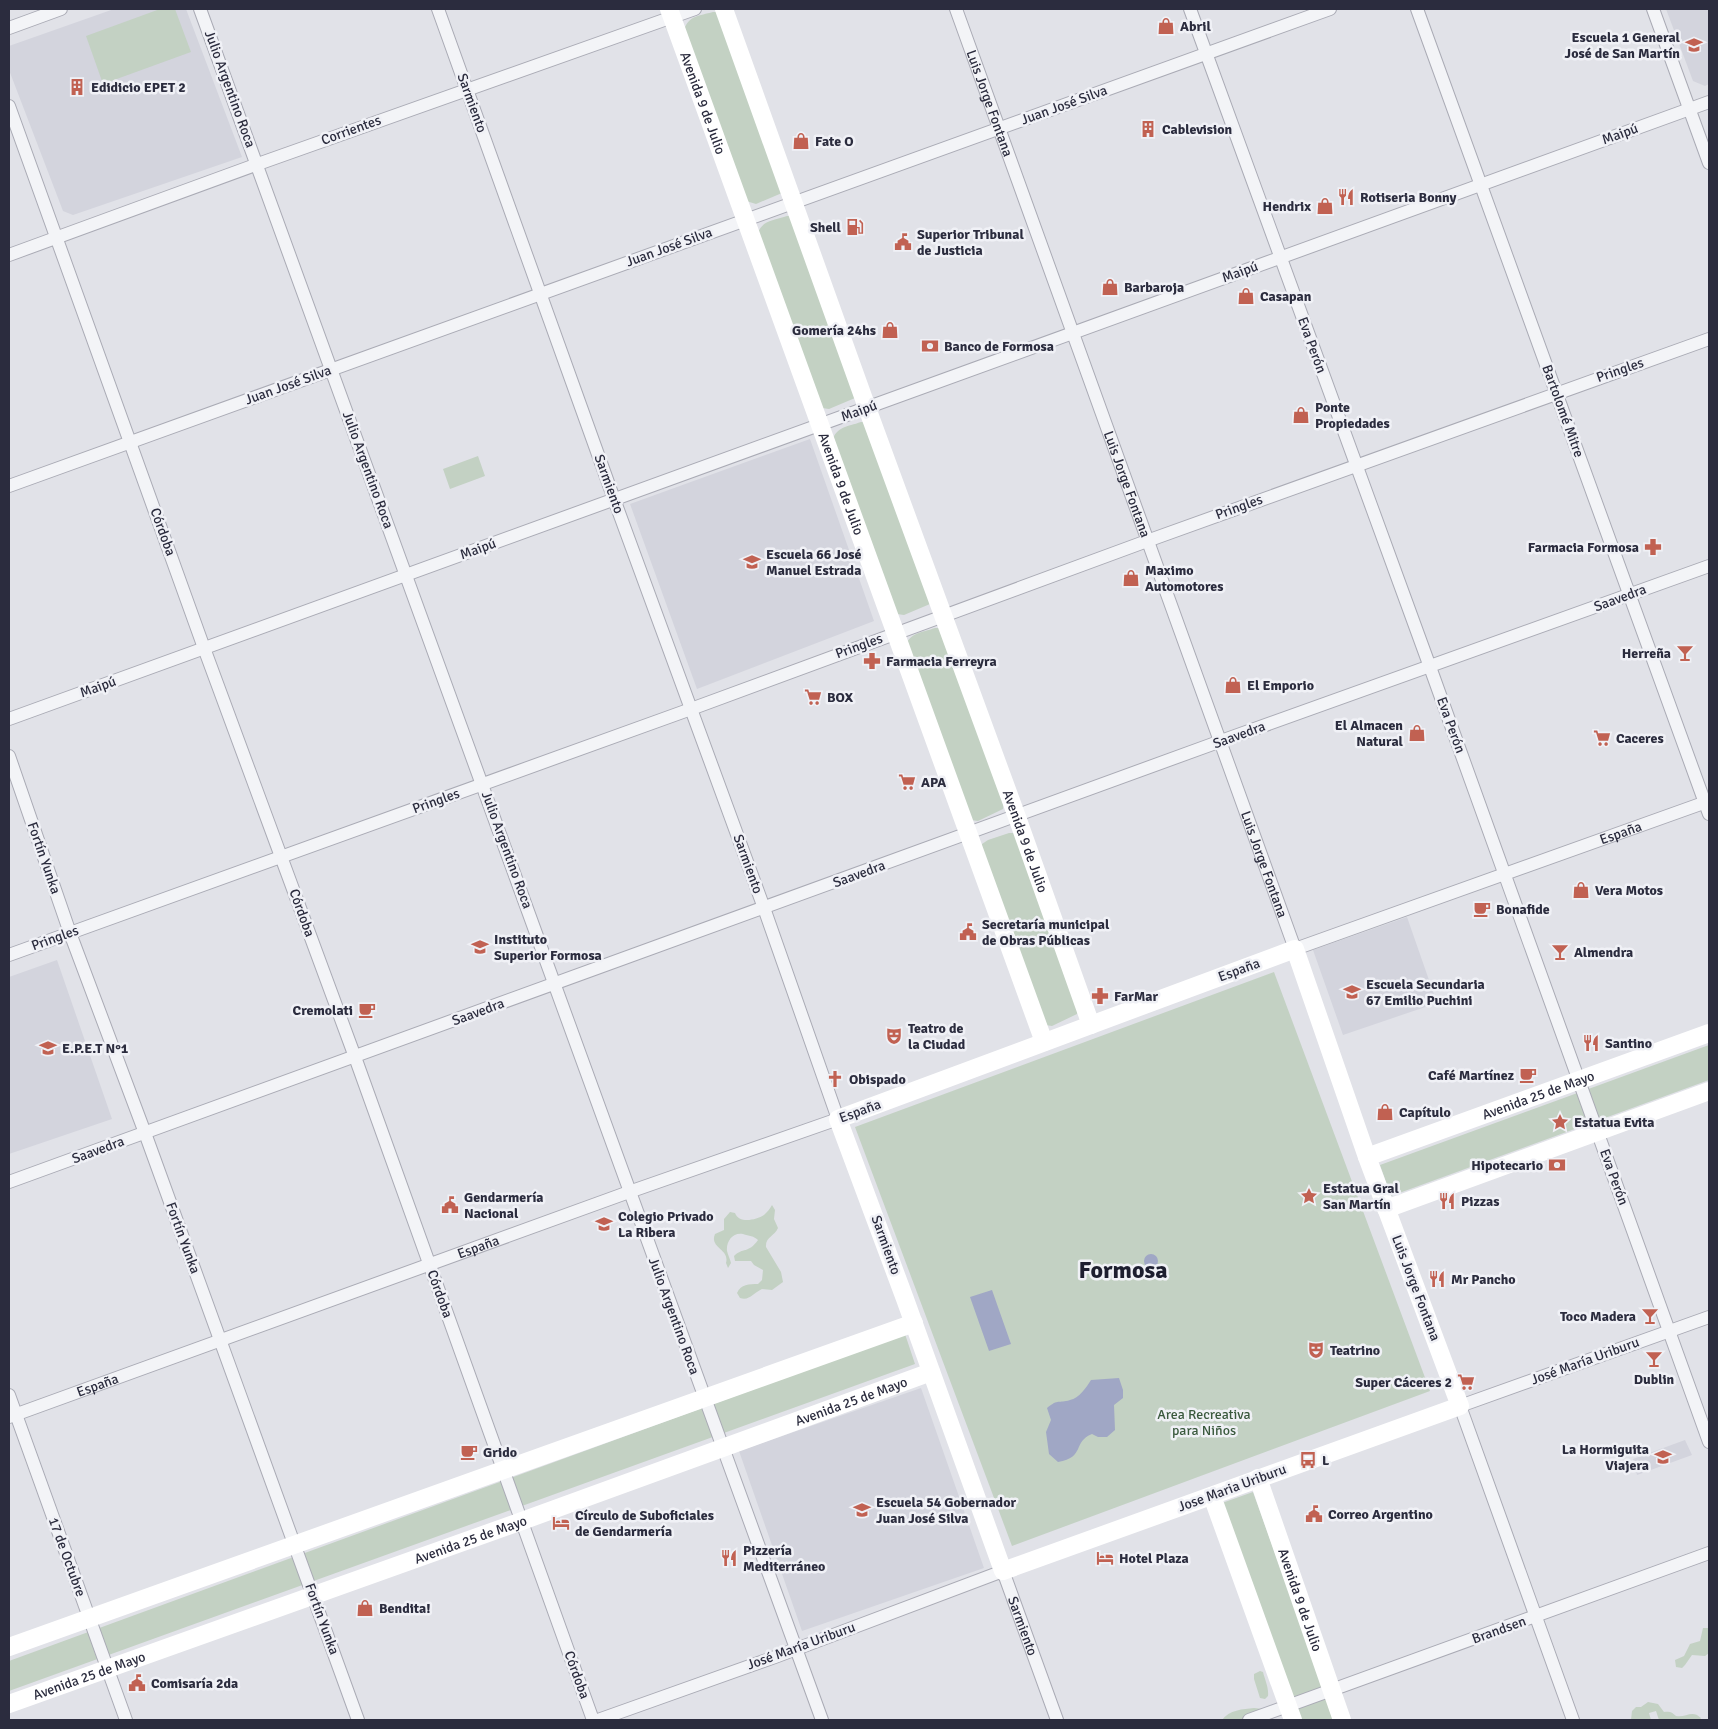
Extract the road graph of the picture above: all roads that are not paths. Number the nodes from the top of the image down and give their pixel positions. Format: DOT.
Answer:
graph roads {
  1 [pos="61,9"];
  2 [pos="200,9"];
  3 [pos="438,9"];
  4 [pos="695,9"];
  5 [pos="724,9"];
  6 [pos="956,9"];
  7 [pos="1190,9"];
  8 [pos="1330,9"];
  9 [pos="1417,9"];
  10 [pos="1653,9"];
  11 [pos="670,13"];
  12 [pos="9,28"];
  13 [pos="1206,54"];
  14 [pos="467,89"];
  15 [pos="1709,102"];
  16 [pos="9,106"];
  17 [pos="1690,109"];
  18 [pos="998,129"];
  19 [pos="1709,163"];
  20 [pos="258,164"];
  21 [pos="1481,185"];
  22 [pos="794,202"];
  23 [pos="746,220"];
  24 [pos="57,237"];
  25 [pos="9,255"];
  26 [pos="1281,258"];
  27 [pos="540,294"];
  28 [pos="1073,333"];
  29 [pos="1709,339"];
  30 [pos="332,369"];
  31 [pos="1556,393"];
  32 [pos="867,408"];
  33 [pos="821,424"];
  34 [pos="130,442"];
  35 [pos="1356,465"];
  36 [pos="9,486"];
  37 [pos="614,499"];
  38 [pos="1147,541"];
  39 [pos="1709,566"];
  40 [pos="406,575"];
  41 [pos="1630,594"];
  42 [pos="943,615"];
  43 [pos="896,632"];
  44 [pos="204,648"];
  45 [pos="1430,667"];
  46 [pos="691,709"];
  47 [pos="9,719"];
  48 [pos="1221,741"];
  49 [pos="9,756"];
  50 [pos="483,784"];
  51 [pos="1708,806"];
  52 [pos="1017,816"];
  53 [pos="968,834"];
  54 [pos="281,856"];
  55 [pos="1505,876"];
  56 [pos="764,908"];
  57 [pos="70,932"];
  58 [pos="1295,949"];
  59 [pos="9,955"];
  60 [pos="555,983"];
  61 [pos="1091,1025"];
  62 [pos="1709,1033"];
  63 [pos="1044,1042"];
  64 [pos="355,1057"];
  65 [pos="1579,1080"];
  66 [pos="1709,1091"];
  67 [pos="838,1119"];
  68 [pos="1597,1132"];
  69 [pos="146,1133"];
  70 [pos="1367,1157"];
  71 [pos="9,1182"];
  72 [pos="629,1192"];
  73 [pos="1386,1209"];
  74 [pos="429,1264"];
  75 [pos="1709,1317"];
  76 [pos="914,1323"];
  77 [pos="1670,1331"];
  78 [pos="220,1341"];
  79 [pos="931,1372"];
  80 [pos="9,1395"];
  81 [pos="704,1398"];
  82 [pos="1460,1406"];
  83 [pos="12,1416"];
  84 [pos="1709,1442"];
  85 [pos="722,1447"];
  86 [pos="504,1470"];
  87 [pos="1258,1478"];
  88 [pos="1212,1496"];
  89 [pos="522,1521"];
  90 [pos="294,1545"];
  91 [pos="1709,1553"];
  92 [pos="1003,1571"];
  93 [pos="314,1595"];
  94 [pos="1535,1616"];
  95 [pos="90,1618"];
  96 [pos="9,1648"];
  97 [pos="796,1649"];
  98 [pos="107,1669"];
  99 [pos="1331,1691"];
  100 [pos="9,1704"];
  101 [pos="1291,1713"];
  102 [pos="126,1720"];
  103 [pos="358,1720"];
  104 [pos="593,1720"];
  105 [pos="598,1720"];
  106 [pos="822,1720"];
  107 [pos="1057,1720"];
  108 [pos="1250,1720"];
  109 [pos="1342,1720"];
  110 [pos="1573,1720"];
  1 -- 12 [label="street"];
  2 -- 20 [label="street, Julio Argentino Roca"];
  3 -- 14 [label="street, Sarmiento"];
  4 -- 11 [label="street, Corrientes"];
  5 -- 22 [label="main road, Avenida 9 de Julio"];
  6 -- 18 [label="street, Luis Jorge Fontana"];
  7 -- 13 [label="street, Eva Perón"];
  8 -- 13 [label="street, Juan José Silva"];
  9 -- 21 [label="street, Bartolomé Mitre"];
  10 -- 17 [label="street"];
  11 -- 14 [label="street, Corrientes"];
  11 -- 23 [label="main road, Avenida 9 de Julio"];
  13 -- 18 [label="street, Juan José Silva"];
  13 -- 26 [label="street, Eva Perón"];
  14 -- 20 [label="street, Corrientes"];
  14 -- 27 [label="street, Sarmiento"];
  15 -- 17 [label="street, Maipú"];
  16 -- 24 [label="street, Córdoba"];
  17 -- 19 [label="street"];
  17 -- 21 [label="street, Maipú"];
  18 -- 22 [label="street, Juan José Silva"];
  18 -- 28 [label="street, Luis Jorge Fontana"];
  20 -- 24 [label="street, Corrientes"];
  20 -- 30 [label="street, Julio Argentino Roca"];
  21 -- 26 [label="street, Maipú"];
  21 -- 31 [label="street, Bartolomé Mitre"];
  22 -- 23 [label="street, Juan José Silva"];
  22 -- 32 [label="main road, Avenida 9 de Julio"];
  23 -- 27 [label="street, Juan José Silva"];
  23 -- 33 [label="main road, Avenida 9 de Julio"];
  24 -- 25 [label="street, Corrientes"];
  24 -- 34 [label="street, Córdoba"];
  26 -- 28 [label="street, Maipú"];
  26 -- 35 [label="street, Eva Perón"];
  27 -- 30 [label="street, Juan José Silva"];
  27 -- 37 [label="street, Sarmiento"];
  28 -- 32 [label="street, Maipú"];
  28 -- 38 [label="street, Luis Jorge Fontana"];
  29 -- 31 [label="street, Pringles"];
  30 -- 34 [label="street, Juan José Silva"];
  30 -- 40 [label="street, Julio Argentino Roca"];
  31 -- 35 [label="street, Pringles"];
  31 -- 41 [label="street, Bartolomé Mitre"];
  32 -- 33 [label="street, Maipú"];
  32 -- 42 [label="main road, Avenida 9 de Julio"];
  33 -- 37 [label="street, Maipú"];
  33 -- 43 [label="main road, Avenida 9 de Julio"];
  34 -- 36 [label="street, Juan José Silva"];
  34 -- 44 [label="street, Córdoba"];
  35 -- 38 [label="street, Pringles"];
  35 -- 45 [label="street, Eva Perón"];
  37 -- 40 [label="street, Maipú"];
  37 -- 46 [label="street, Sarmiento"];
  38 -- 42 [label="street, Pringles"];
  38 -- 48 [label="street, Luis Jorge Fontana"];
  39 -- 41 [label="street, Saavedra"];
  40 -- 44 [label="street, Maipú"];
  40 -- 50 [label="street, Julio Argentino Roca"];
  41 -- 45 [label="street, Saavedra"];
  41 -- 51 [label="street, Bartolomé Mitre"];
  42 -- 43 [label="street, Pringles"];
  42 -- 52 [label="main road, Avenida 9 de Julio"];
  43 -- 46 [label="street, Pringles"];
  43 -- 53 [label="main road, Avenida 9 de Julio"];
  44 -- 47 [label="street, Maipú"];
  44 -- 54 [label="street, Córdoba"];
  45 -- 48 [label="street, Saavedra"];
  45 -- 55 [label="street, Eva Perón"];
  46 -- 50 [label="street, Pringles"];
  46 -- 56 [label="street, Sarmiento"];
  48 -- 52 [label="street, Saavedra"];
  48 -- 58 [label="street, Luis Jorge Fontana"];
  49 -- 57 [label="street, Fortín Yunka"];
  50 -- 54 [label="street, Pringles"];
  50 -- 60 [label="street, Julio Argentino Roca"];
  51 -- 55 [label="street, España"];
  52 -- 53 [label="street, Saavedra"];
  52 -- 61 [label="main road, Avenida 9 de Julio"];
  53 -- 56 [label="street, Saavedra"];
  53 -- 63 [label="main road, Avenida 9 de Julio"];
  54 -- 57 [label="street, Pringles"];
  54 -- 64 [label="street, Córdoba"];
  55 -- 58 [label="street, España"];
  55 -- 65 [label="street, Eva Perón"];
  56 -- 60 [label="street, Saavedra"];
  56 -- 67 [label="street, Sarmiento"];
  57 -- 59 [label="street, Pringles"];
  57 -- 69 [label="street, Fortín Yunka"];
  58 -- 61 [label="main road, España"];
  58 -- 70 [label="main road, Luis Jorge Fontana"];
  60 -- 64 [label="street, Saavedra"];
  60 -- 72 [label="street, Julio Argentino Roca"];
  61 -- 63 [label="main road, España"];
  62 -- 65 [label="main road, Avenida 25 de Mayo"];
  63 -- 67 [label="main road, España"];
  64 -- 69 [label="street, Saavedra"];
  64 -- 74 [label="street, Córdoba"];
  65 -- 68 [label="street, Eva Perón"];
  65 -- 70 [label="main road, Avenida 25 de Mayo"];
  66 -- 68 [label="main road"];
  67 -- 72 [label="street, España"];
  67 -- 76 [label="main road, Sarmiento"];
  68 -- 73 [label="main road"];
  68 -- 77 [label="street, Eva Perón"];
  69 -- 71 [label="street, Saavedra"];
  69 -- 78 [label="street, Fortín Yunka"];
  70 -- 73 [label="main road, Luis Jorge Fontana"];
  72 -- 74 [label="street, España"];
  72 -- 81 [label="street, Julio Argentino Roca"];
  73 -- 82 [label="main road, Luis Jorge Fontana"];
  74 -- 78 [label="street, España"];
  74 -- 86 [label="street, Córdoba"];
  75 -- 77 [label="street, José María Uriburu"];
  76 -- 79 [label="main road, Sarmiento"];
  76 -- 81 [label="main road"];
  77 -- 82 [label="street, José María Uriburu"];
  77 -- 84 [label="street, Eva Perón"];
  78 -- 83 [label="street, España"];
  78 -- 90 [label="street, Fortín Yunka"];
  79 -- 85 [label="main road, Avenida 25 de Mayo"];
  79 -- 92 [label="main road, Sarmiento"];
  80 -- 83 [label="street, 17 de Octubre"];
  81 -- 85 [label="street, Julio Argentino Roca"];
  81 -- 86 [label="main road"];
  82 -- 87 [label="main road, Jose Maria Uriburu"];
  82 -- 94 [label="street, Luis Jorge Fontana"];
  83 -- 95 [label="street, 17 de Octubre"];
  85 -- 89 [label="main road, Avenida 25 de Mayo"];
  85 -- 97 [label="street, Julio Argentino Roca"];
  86 -- 89 [label="street, Córdoba"];
  86 -- 90 [label="main road"];
  87 -- 88 [label="main road, Jose Maria Uriburu"];
  87 -- 99 [label="main road, Avenida 9 de Julio"];
  88 -- 92 [label="main road, Jose Maria Uriburu"];
  88 -- 101 [label="main road"];
  89 -- 93 [label="main road, Avenida 25 de Mayo"];
  89 -- 104 [label="street, Córdoba"];
  90 -- 93 [label="street, Fortín Yunka"];
  90 -- 95 [label="main road"];
  91 -- 94 [label="street, Brandsen"];
  92 -- 97 [label="street, José María Uriburu"];
  92 -- 107 [label="street, Sarmiento"];
  93 -- 98 [label="main road, Avenida 25 de Mayo"];
  93 -- 103 [label="street, Fortín Yunka"];
  94 -- 99 [label="street, Brandsen"];
  94 -- 110 [label="street, Luis Jorge Fontana"];
  95 -- 96 [label="main road"];
  95 -- 98 [label="street, 17 de Octubre"];
  97 -- 105 [label="street, José María Uriburu"];
  97 -- 106 [label="street, Julio Argentino Roca"];
  98 -- 100 [label="main road, Avenida 25 de Mayo"];
  98 -- 102 [label="street, 17 de Octubre"];
  99 -- 101 [label="street, Brandsen"];
  99 -- 109 [label="main road, Avenida 9 de Julio"];
  101 -- 108 [label="street, Brandsen"];
}
